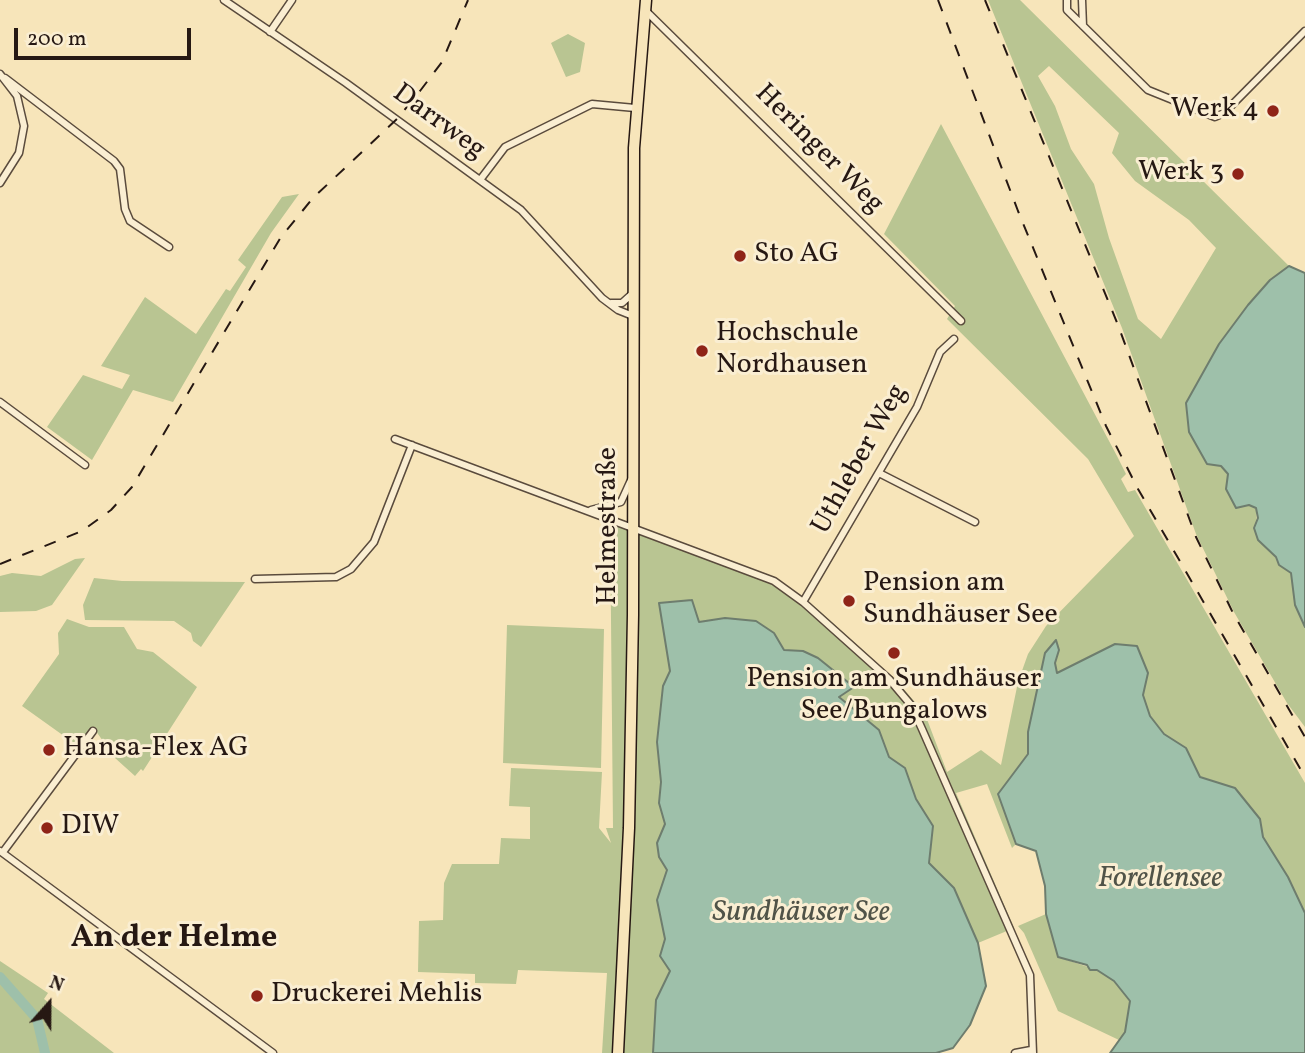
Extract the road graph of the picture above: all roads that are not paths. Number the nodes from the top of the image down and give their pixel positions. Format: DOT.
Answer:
graph roads {
  1 [pos="224,0"];
  2 [pos="292,0"];
  3 [pos="1067,0"];
  4 [pos="1082,0"];
  5 [pos="645,5"];
  6 [pos="1083,26"];
  7 [pos="1305,31"];
  8 [pos="270,32"];
  9 [pos="3,76"];
  10 [pos="32,99"];
  11 [pos="20,104"];
  12 [pos="635,108"];
  13 [pos="480,180"];
  14 [pos="0,183"];
  15 [pos="169,247"];
  16 [pos="633,293"];
  17 [pos="608,303"];
  18 [pos="633,316"];
  19 [pos="961,321"];
  20 [pos="954,338"];
  21 [pos="0,402"];
  22 [pos="395,439"];
  23 [pos="412,445"];
  24 [pos="85,465"];
  25 [pos="879,473"];
  26 [pos="633,475"];
  27 [pos="589,510"];
  28 [pos="975,522"];
  29 [pos="634,527"];
  30 [pos="255,579"];
  31 [pos="803,602"];
  32 [pos="93,730"];
  33 [pos="1,852"];
  34 [pos="1032,1051"];
  35 [pos="273,1053"];
  36 [pos="618,1053"];
  37 [pos="1015,1053"];
  1 -- 8 [label="street, Darrweg"];
  2 -- 8 [label="street"];
  3 -- 6 [label="street"];
  4 -- 6 [label="street"];
  5 -- 12 [label="main road, Helmestraße"];
  5 -- 19 [label="street, Heringer Weg"];
  6 -- 7 [label="street"];
  8 -- 13 [label="street, Darrweg"];
  9 -- 10 [label="street"];
  9 -- 11 [label="street"];
  10 -- 11 [label="street"];
  10 -- 15 [label="street"];
  11 -- 14 [label="street"];
  12 -- 13 [label="street"];
  12 -- 16 [label="main road, Helmestraße"];
  13 -- 17 [label="street, Darrweg"];
  16 -- 17 [label="street"];
  16 -- 18 [label="main road, Helmestraße"];
  17 -- 18 [label="street, Darrweg"];
  18 -- 26 [label="main road, Helmestraße"];
  20 -- 25 [label="street, Uthleber Weg"];
  21 -- 24 [label="street"];
  22 -- 23 [label="street"];
  23 -- 27 [label="street"];
  23 -- 30 [label="street"];
  25 -- 28 [label="street"];
  25 -- 31 [label="street, Uthleber Weg"];
  26 -- 27 [label="street"];
  26 -- 29 [label="main road, Helmestraße"];
  27 -- 29 [label="street"];
  29 -- 31 [label="street"];
  29 -- 36 [label="main road, Helmestraße"];
  31 -- 34 [label="street"];
  32 -- 33 [label="street"];
  33 -- 35 [label="street"];
  34 -- 37 [label="street"];
}
